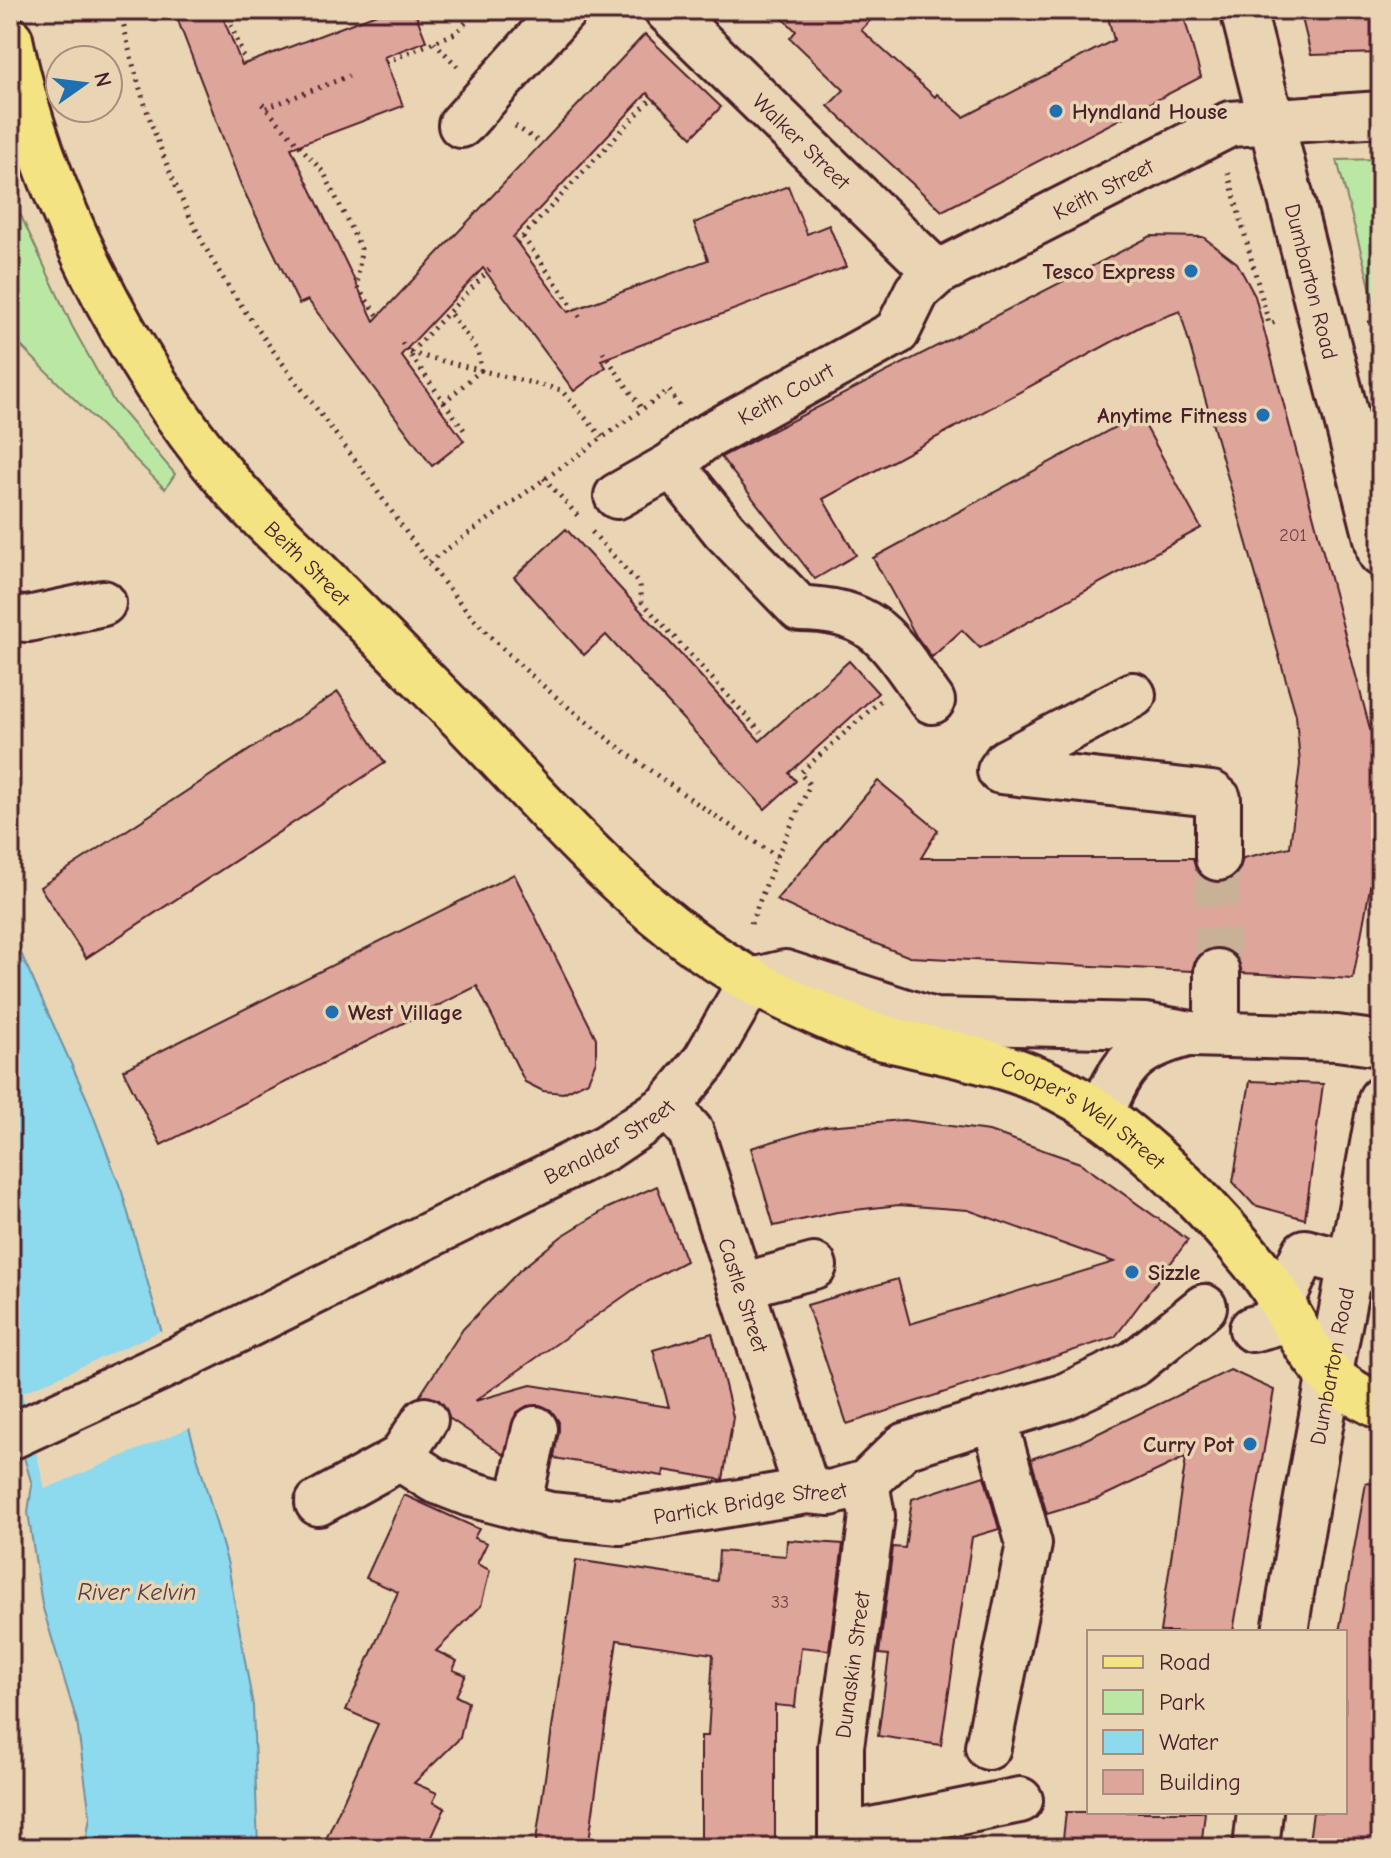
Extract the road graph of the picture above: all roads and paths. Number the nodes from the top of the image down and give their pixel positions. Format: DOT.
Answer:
graph roads {
  1 [pos="121,10"];
  2 [pos="225,10"];
  3 [pos="477,10"];
  4 [pos="564,10"];
  5 [pos="667,10"];
  6 [pos="1243,10"];
  7 [pos="11,51"];
  8 [pos="386,62"];
  9 [pos="246,63"];
  10 [pos="349,76"];
  11 [pos="652,98"];
  12 [pos="1381,114"];
  13 [pos="1273,119"];
  14 [pos="461,125"];
  15 [pos="1215,131"];
  16 [pos="523,237"];
  17 [pos="517,243"];
  18 [pos="490,269"];
  19 [pos="937,273"];
  20 [pos="1319,307"];
  21 [pos="449,312"];
  22 [pos="379,317"];
  23 [pos="583,321"];
  24 [pos="402,343"];
  25 [pos="603,352"];
  26 [pos="410,353"];
  27 [pos="481,370"];
  28 [pos="444,402"];
  29 [pos="642,409"];
  30 [pos="467,434"];
  31 [pos="602,437"];
  32 [pos="687,452"];
  33 [pos="1370,467"];
  34 [pos="544,478"];
  35 [pos="617,496"];
  36 [pos="1381,554"];
  37 [pos="429,562"];
  38 [pos="103,603"];
  39 [pos="10,618"];
  40 [pos="1133,695"];
  41 [pos="880,701"];
  42 [pos="932,701"];
  43 [pos="761,732"];
  44 [pos="777,856"];
  45 [pos="1218,858"];
  46 [pos="1217,972"];
  47 [pos="742,975"];
  48 [pos="1204,1034"];
  49 [pos="1381,1044"];
  50 [pos="1381,1099"];
  51 [pos="668,1106"];
  52 [pos="1101,1114"];
  53 [pos="814,1266"];
  54 [pos="1367,1268"];
  55 [pos="741,1286"];
  56 [pos="1282,1299"];
  57 [pos="1204,1307"];
  58 [pos="1252,1329"];
  59 [pos="1328,1374"];
  60 [pos="1381,1407"];
  61 [pos="994,1418"];
  62 [pos="425,1420"];
  63 [pos="535,1429"];
  64 [pos="22,1432"];
  65 [pos="400,1458"];
  66 [pos="866,1483"];
  67 [pos="807,1491"];
  68 [pos="318,1503"];
  69 [pos="518,1506"];
  70 [pos="1285,1630"];
  71 [pos="988,1747"];
  72 [pos="1020,1800"];
  73 [pos="1260,1814"];
  74 [pos="841,1842"];
  75 [pos="1256,1848"];
  1 -- 37 [label="path"];
  2 -- 9 [label="path"];
  3 -- 8 [label="path"];
  4 -- 14 [label="street"];
  5 -- 19 [label="street, Walker Street"];
  6 -- 13 [label="street, Dumbarton Road"];
  7 -- 47 [label="main road, Beith Street"];
  10 -- 22 [label="path"];
  11 -- 16 [label="path"];
  12 -- 13 [label="street, Keith Street"];
  13 -- 15 [label="street, Keith Street"];
  13 -- 20 [label="street, Dumbarton Road"];
  15 -- 19 [label="street, Keith Street"];
  15 -- 20 [label="path"];
  16 -- 17 [label="path"];
  16 -- 23 [label="path"];
  18 -- 21 [label="path"];
  19 -- 32 [label="street, Keith Court"];
  20 -- 33 [label="street, Dumbarton Road"];
  21 -- 26 [label="path"];
  21 -- 27 [label="path"];
  24 -- 26 [label="path"];
  25 -- 29 [label="path"];
  26 -- 27 [label="path"];
  26 -- 28 [label="path"];
  27 -- 28 [label="path"];
  27 -- 31 [label="path"];
  28 -- 30 [label="path"];
  29 -- 31 [label="path"];
  29 -- 32 [label="path"];
  31 -- 34 [label="path"];
  32 -- 35 [label="street, Keith Court"];
  32 -- 42 [label="street"];
  33 -- 36 [label="street, Dumbarton Road"];
  34 -- 37 [label="path"];
  34 -- 43 [label="path"];
  37 -- 44 [label="path"];
  38 -- 39 [label="street"];
  40 -- 45 [label="street"];
  41 -- 44 [label="path"];
  44 -- 47 [label="path"];
  46 -- 48 [label="street"];
  47 -- 48 [label="street"];
  47 -- 51 [label="street, Benalder Street"];
  47 -- 52 [label="main road, Cooper's Well Street"];
  48 -- 49 [label="street"];
  48 -- 52 [label="street"];
  50 -- 54 [label="street, Dumbarton Road"];
  51 -- 55 [label="street, Castle Street"];
  51 -- 64 [label="street, Benalder Street"];
  52 -- 56 [label="main road, Cooper's Well Street"];
  53 -- 55 [label="street"];
  54 -- 56 [label="street"];
  54 -- 59 [label="street, Dumbarton Road"];
  55 -- 67 [label="street, Castle Street"];
  56 -- 58 [label="street"];
  56 -- 59 [label="main road, Cooper's Well Street"];
  57 -- 61 [label="street, Partick Bridge Street"];
  59 -- 60 [label="main road"];
  59 -- 70 [label="street, Dumbarton Road"];
  61 -- 66 [label="street, Partick Bridge Street"];
  61 -- 71 [label="street"];
  62 -- 65 [label="street"];
  63 -- 69 [label="street"];
  65 -- 68 [label="street"];
  65 -- 69 [label="street, Partick Bridge Street"];
  66 -- 67 [label="street, Partick Bridge Street"];
  66 -- 74 [label="street, Dunaskin Street"];
  67 -- 69 [label="street, Partick Bridge Street"];
  72 -- 74 [label="street"];
  73 -- 75 [label="street"];
}
